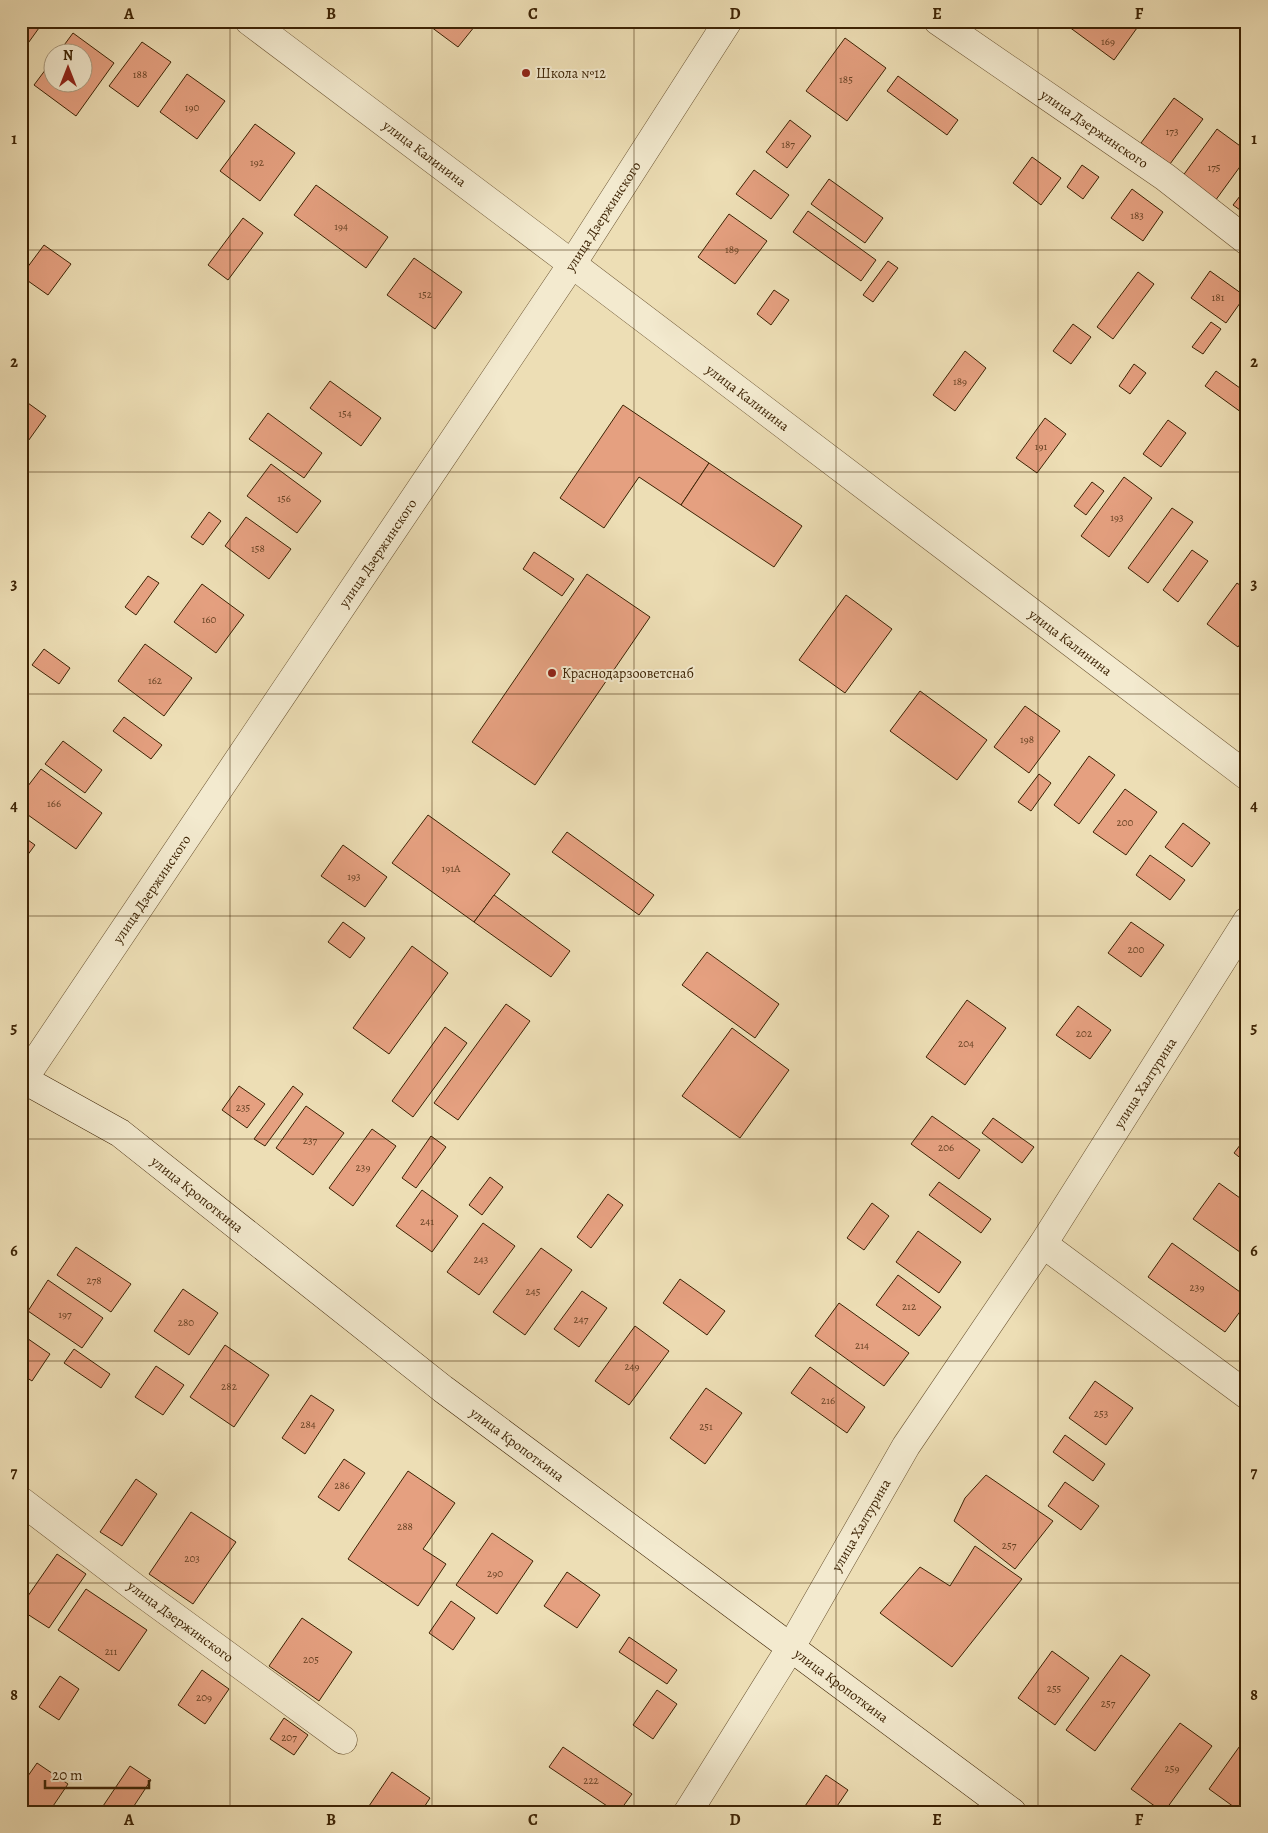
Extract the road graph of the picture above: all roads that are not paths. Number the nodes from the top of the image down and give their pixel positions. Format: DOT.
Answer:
graph roads {
  1 [pos="249,21"];
  2 [pos="728,21"];
  3 [pos="938,21"];
  4 [pos="1247,241"];
  5 [pos="572,264"];
  6 [pos="1247,776"];
  7 [pos="1247,921"];
  8 [pos="22,1080"];
  9 [pos="1043,1244"];
  10 [pos="1247,1395"];
  11 [pos="21,1501"];
  12 [pos="791,1647"];
  13 [pos="343,1740"];
  14 [pos="688,1812"];
  15 [pos="1012,1812"];
  1 -- 5 [label="street, улица Калинина"];
  2 -- 5 [label="street, улица Дзержинского"];
  3 -- 4 [label="street, улица Дзержинского"];
  5 -- 6 [label="street, улица Калинина"];
  5 -- 8 [label="street, улица Дзержинского"];
  7 -- 9 [label="street, улица Халтурина"];
  8 -- 12 [label="street, улица Кропоткина"];
  9 -- 10 [label="street"];
  9 -- 12 [label="street, улица Халтурина"];
  11 -- 13 [label="street, улица Дзержинского"];
  12 -- 14 [label="street, улица Халтурина"];
  12 -- 15 [label="street, улица Кропоткина"];
}
